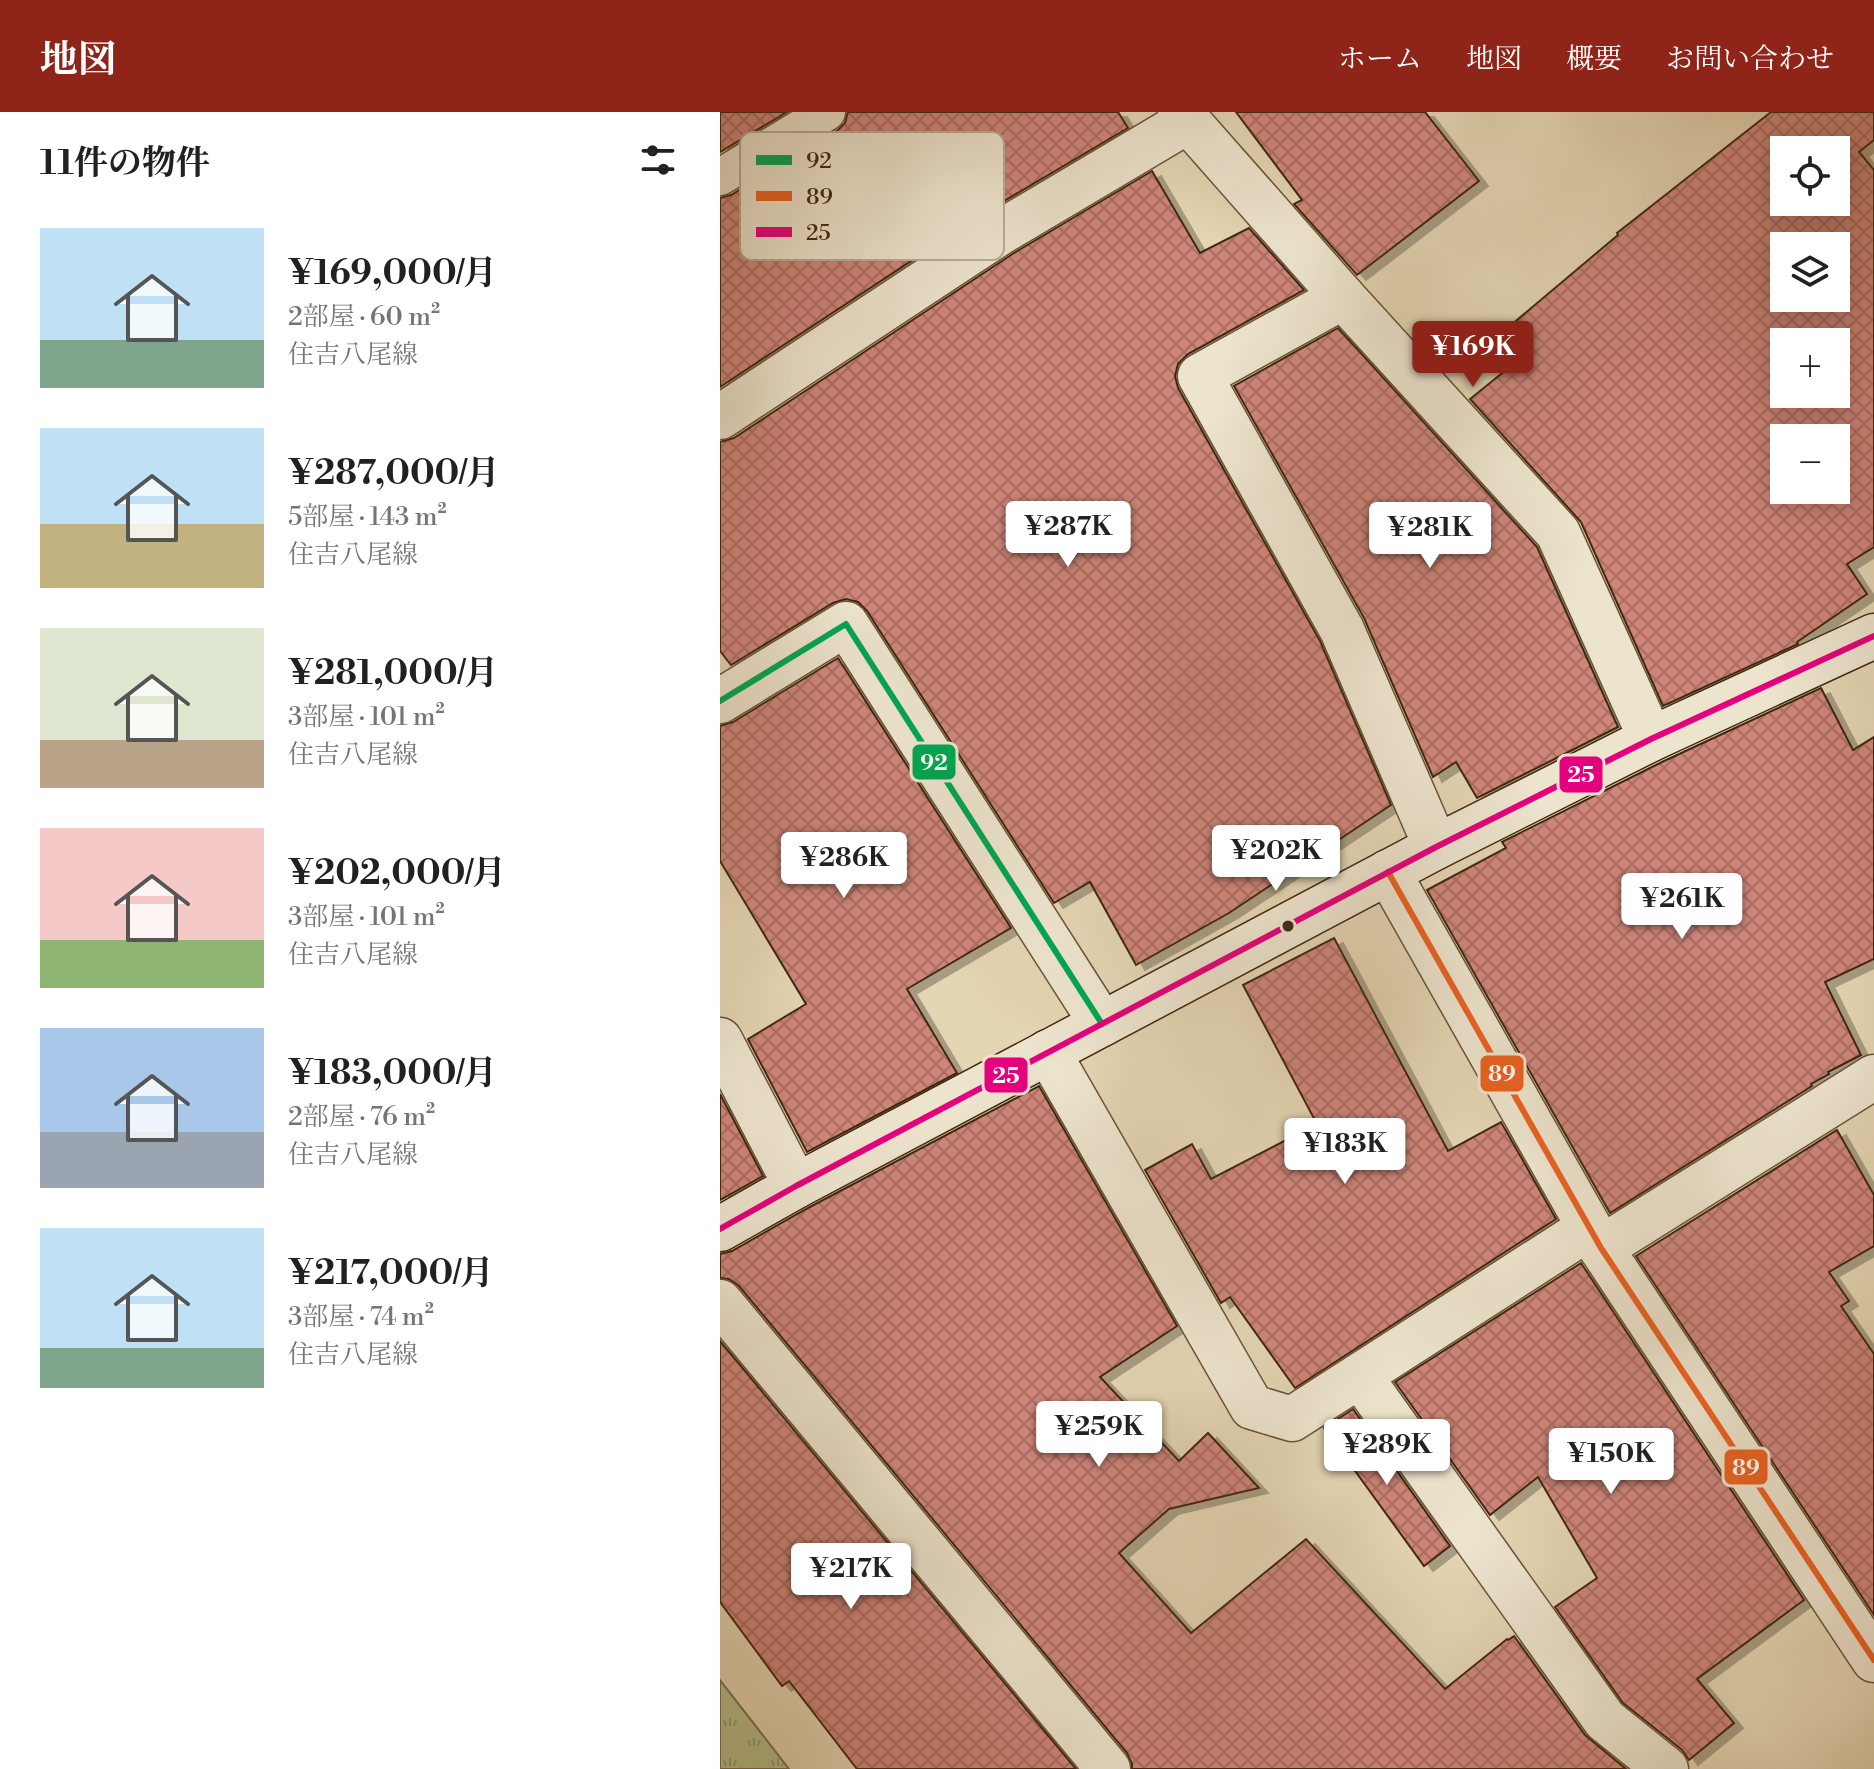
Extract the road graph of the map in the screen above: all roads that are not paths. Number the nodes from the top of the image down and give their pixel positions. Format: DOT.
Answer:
graph roads {
  1 [pos="827,112"];
  2 [pos="1184,116"];
  3 [pos="794,132"];
  4 [pos="740,165"];
  5 [pos="720,177"];
  6 [pos="1004,230"];
  7 [pos="958,260"];
  8 [pos="1343,297"];
  9 [pos="720,417"];
  10 [pos="1874,636"];
  11 [pos="720,701"];
  12 [pos="1651,739"];
  13 [pos="1436,847"];
  14 [pos="1388,872"];
  15 [pos="1102,1024"];
  16 [pos="720,1040"];
  17 [pos="1048,1052"];
  18 [pos="1874,1077"];
  19 [pos="796,1186"];
  20 [pos="720,1229"];
  21 [pos="1595,1238"];
  22 [pos="720,1302"];
  23 [pos="1360,1376"];
  24 [pos="1874,1660"];
  25 [pos="1108,1769"];
  26 [pos="1666,1769"];
  1 -- 3 [label="lane"];
  2 -- 6 [label="street"];
  2 -- 8 [label="street"];
  4 -- 5 [label="lane"];
  7 -- 9 [label="street"];
  8 -- 12 [label="street"];
  8 -- 13 [label="street"];
  10 -- 12 [label="street"];
  11 -- 15 [label="street"];
  12 -- 13 [label="street"];
  13 -- 14 [label="street"];
  14 -- 15 [label="street"];
  14 -- 21 [label="street"];
  15 -- 17 [label="street"];
  16 -- 19 [label="street"];
  17 -- 19 [label="street"];
  17 -- 23 [label="street"];
  18 -- 21 [label="street"];
  19 -- 20 [label="street"];
  21 -- 23 [label="street"];
  21 -- 24 [label="street"];
  22 -- 25 [label="street"];
  23 -- 26 [label="street"];
}
